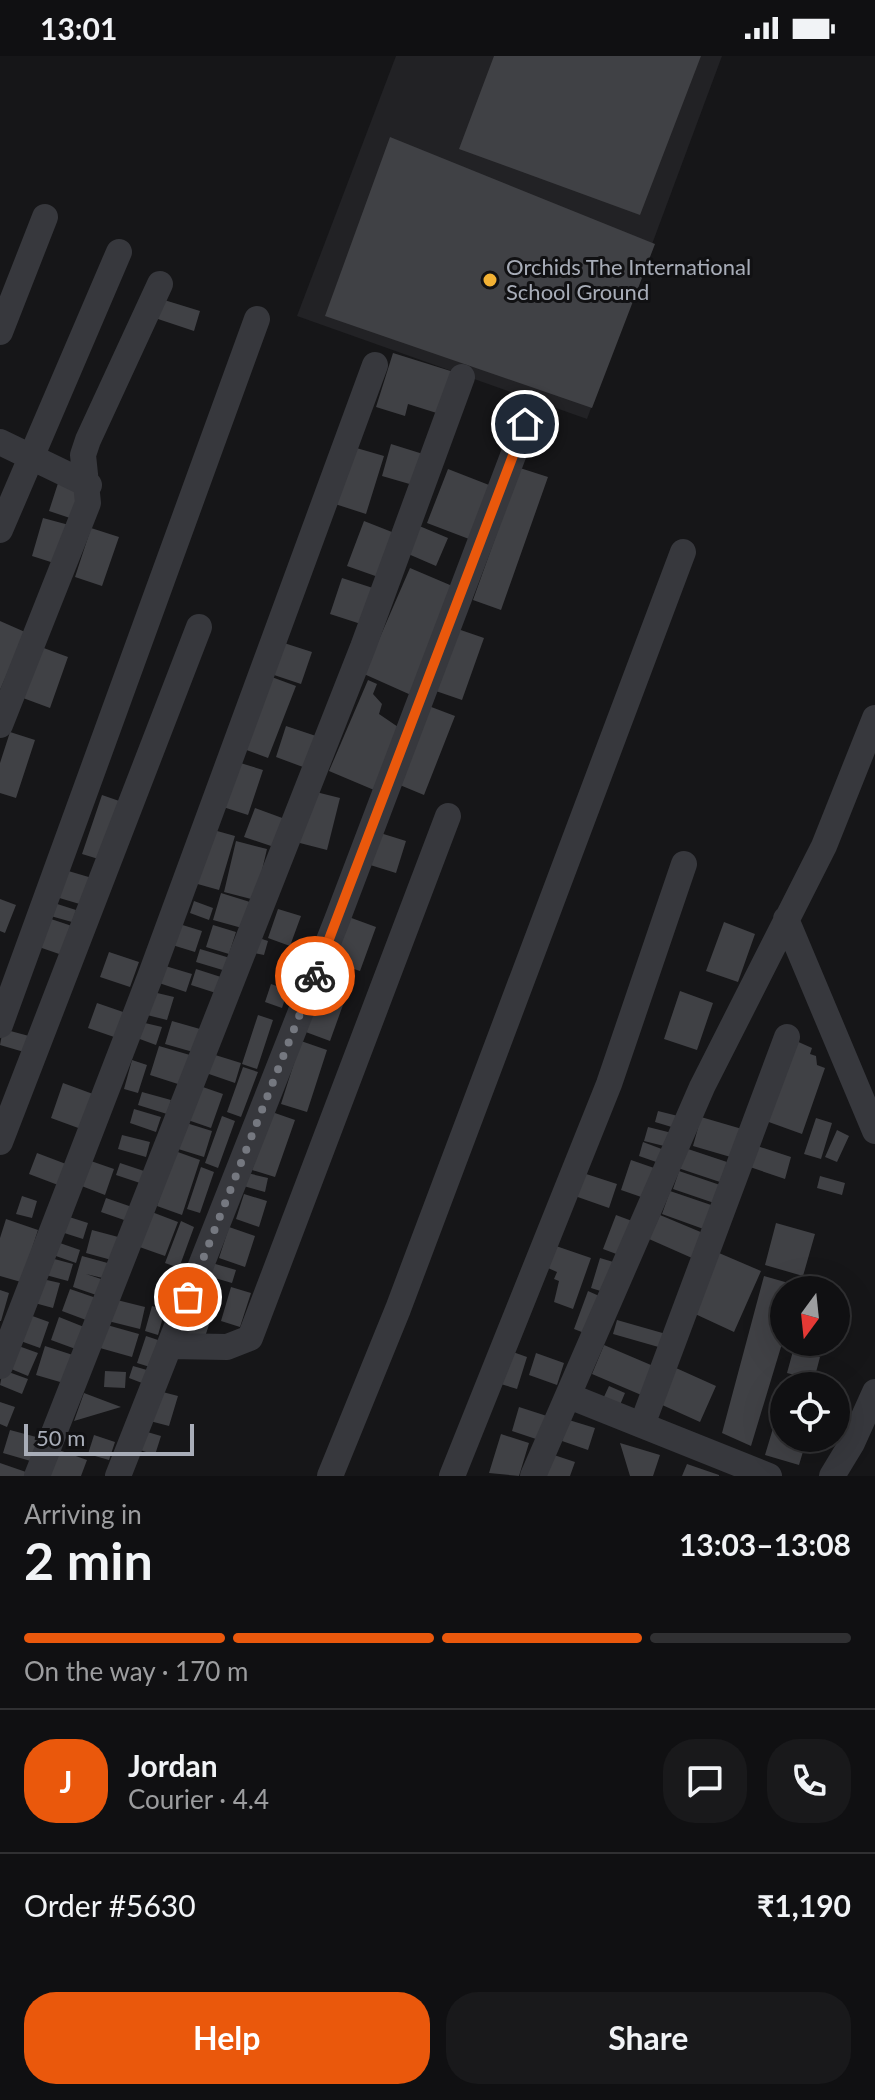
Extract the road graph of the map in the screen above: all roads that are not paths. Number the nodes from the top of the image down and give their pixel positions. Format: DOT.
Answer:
graph roads {
  1 [pos="45,217"];
  2 [pos="119,252"];
  3 [pos="160,284"];
  4 [pos="257,319"];
  5 [pos="0,332"];
  6 [pos="375,365"];
  7 [pos="462,377"];
  8 [pos="525,424"];
  9 [pos="0,442"];
  10 [pos="31,457"];
  11 [pos="89,485"];
  12 [pos="0,530"];
  13 [pos="683,552"];
  14 [pos="199,627"];
  15 [pos="875,718"];
  16 [pos="0,725"];
  17 [pos="448,816"];
  18 [pos="684,864"];
  19 [pos="786,919"];
  20 [pos="0,1025"];
  21 [pos="787,1037"];
  22 [pos="875,1131"];
  23 [pos="0,1142"];
  24 [pos="169,1346"];
  25 [pos="0,1366"];
  26 [pos="875,1392"];
  27 [pos="569,1396"];
  28 [pos="642,1425"];
  29 [pos="37,1476"];
  30 [pos="118,1476"];
  31 [pos="330,1476"];
  32 [pos="452,1476"];
  33 [pos="533,1476"];
  34 [pos="769,1476"];
  35 [pos="832,1476"];
  1 -- 5 [label="street"];
  2 -- 10 [label="street"];
  3 -- 11 [label="street"];
  4 -- 20 [label="street"];
  6 -- 25 [label="street"];
  7 -- 29 [label="street"];
  8 -- 24 [label="street"];
  9 -- 10 [label="street"];
  10 -- 11 [label="street"];
  10 -- 12 [label="street"];
  11 -- 16 [label="street"];
  13 -- 31 [label="street"];
  14 -- 23 [label="street"];
  15 -- 19 [label="street"];
  17 -- 24 [label="street"];
  18 -- 32 [label="street"];
  19 -- 22 [label="street"];
  19 -- 27 [label="street"];
  21 -- 28 [label="street"];
  24 -- 30 [label="street"];
  26 -- 35 [label="street"];
  27 -- 28 [label="street"];
  27 -- 33 [label="street"];
  28 -- 34 [label="street"];
}
